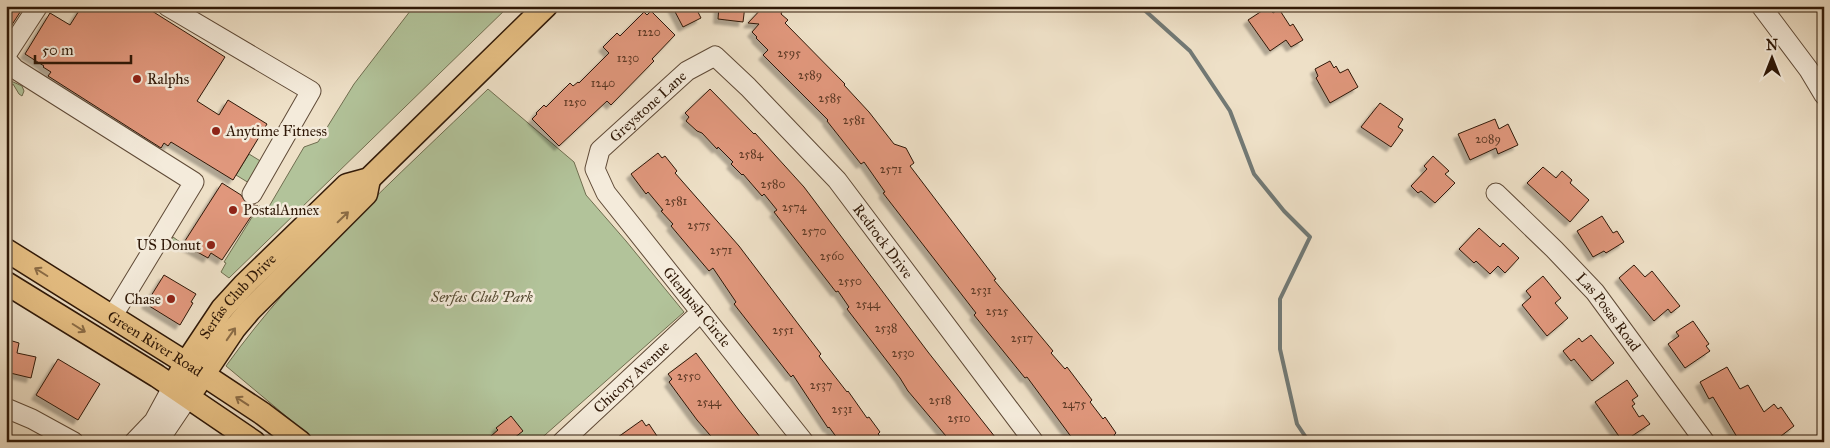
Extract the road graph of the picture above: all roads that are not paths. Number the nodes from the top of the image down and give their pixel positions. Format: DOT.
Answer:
graph roads {
  1 [pos="38,6"];
  2 [pos="167,6"];
  3 [pos="546,6"];
  4 [pos="1761,6"];
  5 [pos="6,55"];
  6 [pos="715,56"];
  7 [pos="6,59"];
  8 [pos="1824,95"];
  9 [pos="595,169"];
  10 [pos="1496,193"];
  11 [pos="252,194"];
  12 [pos="6,250"];
  13 [pos="6,282"];
  14 [pos="701,312"];
  15 [pos="112,316"];
  16 [pos="195,369"];
  17 [pos="181,391"];
  18 [pos="6,408"];
  19 [pos="567,440"];
  20 [pos="74,442"];
  21 [pos="134,442"];
  22 [pos="158,442"];
  23 [pos="254,442"];
  24 [pos="300,442"];
  25 [pos="804,442"];
  26 [pos="1034,442"];
  27 [pos="1705,442"];
  1 -- 5 [label="street"];
  2 -- 11 [label="street"];
  3 -- 16 [label="main road, Serfas Club Drive"];
  4 -- 8 [label="street"];
  6 -- 9 [label="street, Greystone Lane"];
  6 -- 26 [label="street, Redrock Drive"];
  7 -- 15 [label="street"];
  9 -- 14 [label="street, Glenbush Circle"];
  10 -- 27 [label="street, Las Posas Road"];
  15 -- 12 [label="main road, Green River Road, one-way"];
  13 -- 17 [label="main road, Green River Road, one-way"];
  14 -- 19 [label="street, Chicory Avenue"];
  14 -- 25 [label="street, Glenbush Circle"];
  15 -- 16 [label="main road, Green River Road"];
  16 -- 17 [label="main road, Serfas Club Drive"];
  24 -- 16 [label="main road, Green River Road, one-way"];
  17 -- 21 [label="street, Serfas Club Drive"];
  17 -- 22 [label="street, Serfas Club Drive"];
  17 -- 23 [label="main road, Green River Road"];
  18 -- 20 [label="street"];
}
